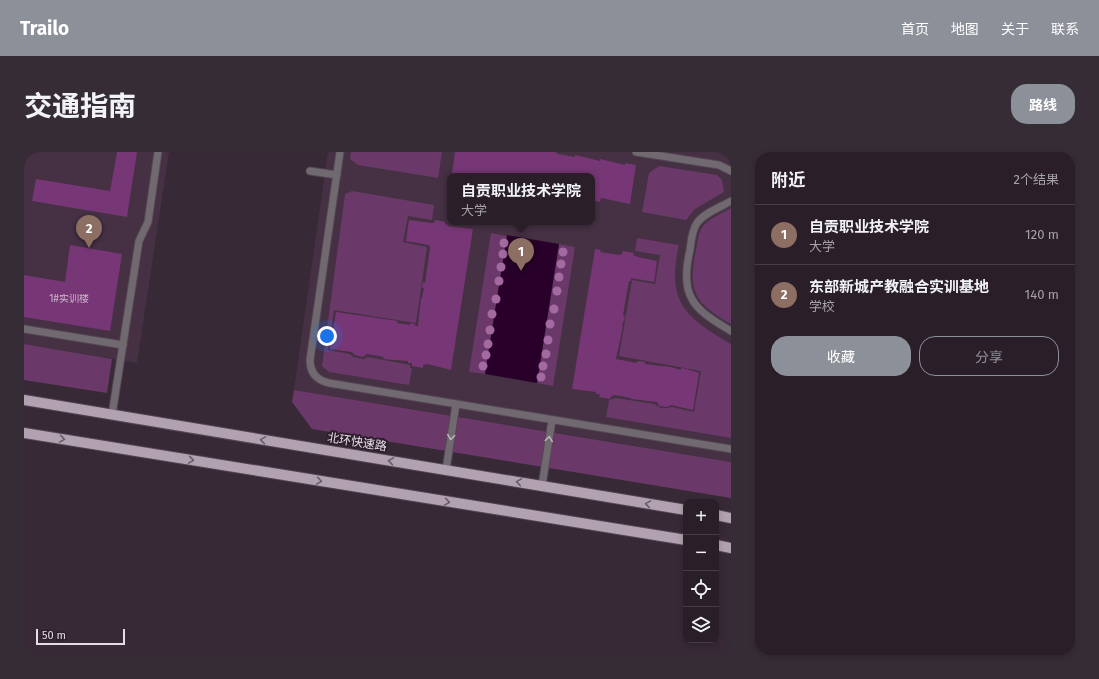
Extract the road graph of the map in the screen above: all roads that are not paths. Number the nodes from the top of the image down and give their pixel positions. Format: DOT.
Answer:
graph roads {
  1 [pos="158,152"];
  2 [pos="340,152"];
  3 [pos="636,152"];
  4 [pos="310,171"];
  5 [pos="731,171"];
  6 [pos="337,175"];
  7 [pos="731,201"];
  8 [pos="24,329"];
  9 [pos="731,331"];
  10 [pos="123,345"];
  11 [pos="24,400"];
  12 [pos="456,404"];
  13 [pos="112,415"];
  14 [pos="552,420"];
  15 [pos="24,433"];
  16 [pos="731,449"];
  17 [pos="446,470"];
  18 [pos="542,486"];
  19 [pos="683,510"];
  20 [pos="719,516"];
  21 [pos="731,518"];
  22 [pos="683,540"];
  23 [pos="719,546"];
  24 [pos="731,548"];
  1 -- 10 [label="lane"];
  2 -- 6 [label="lane"];
  3 -- 5 [label="lane"];
  4 -- 6 [label="lane"];
  6 -- 12 [label="lane"];
  7 -- 9 [label="lane"];
  8 -- 10 [label="lane"];
  10 -- 13 [label="lane"];
  11 -- 13 [label="main road, 北环快速路"];
  12 -- 14 [label="lane"];
  12 -- 17 [label="lane, one-way"];
  17 -- 13 [label="main road, 北环快速路, one-way"];
  14 -- 16 [label="lane"];
  18 -- 14 [label="lane, one-way"];
  15 -- 22 [label="main road, one-way"];
  18 -- 17 [label="main road, 北环快速路, one-way"];
  19 -- 18 [label="main road, 北环快速路, one-way"];
  20 -- 21 [label="main road"];
  23 -- 24 [label="main road"];
}
